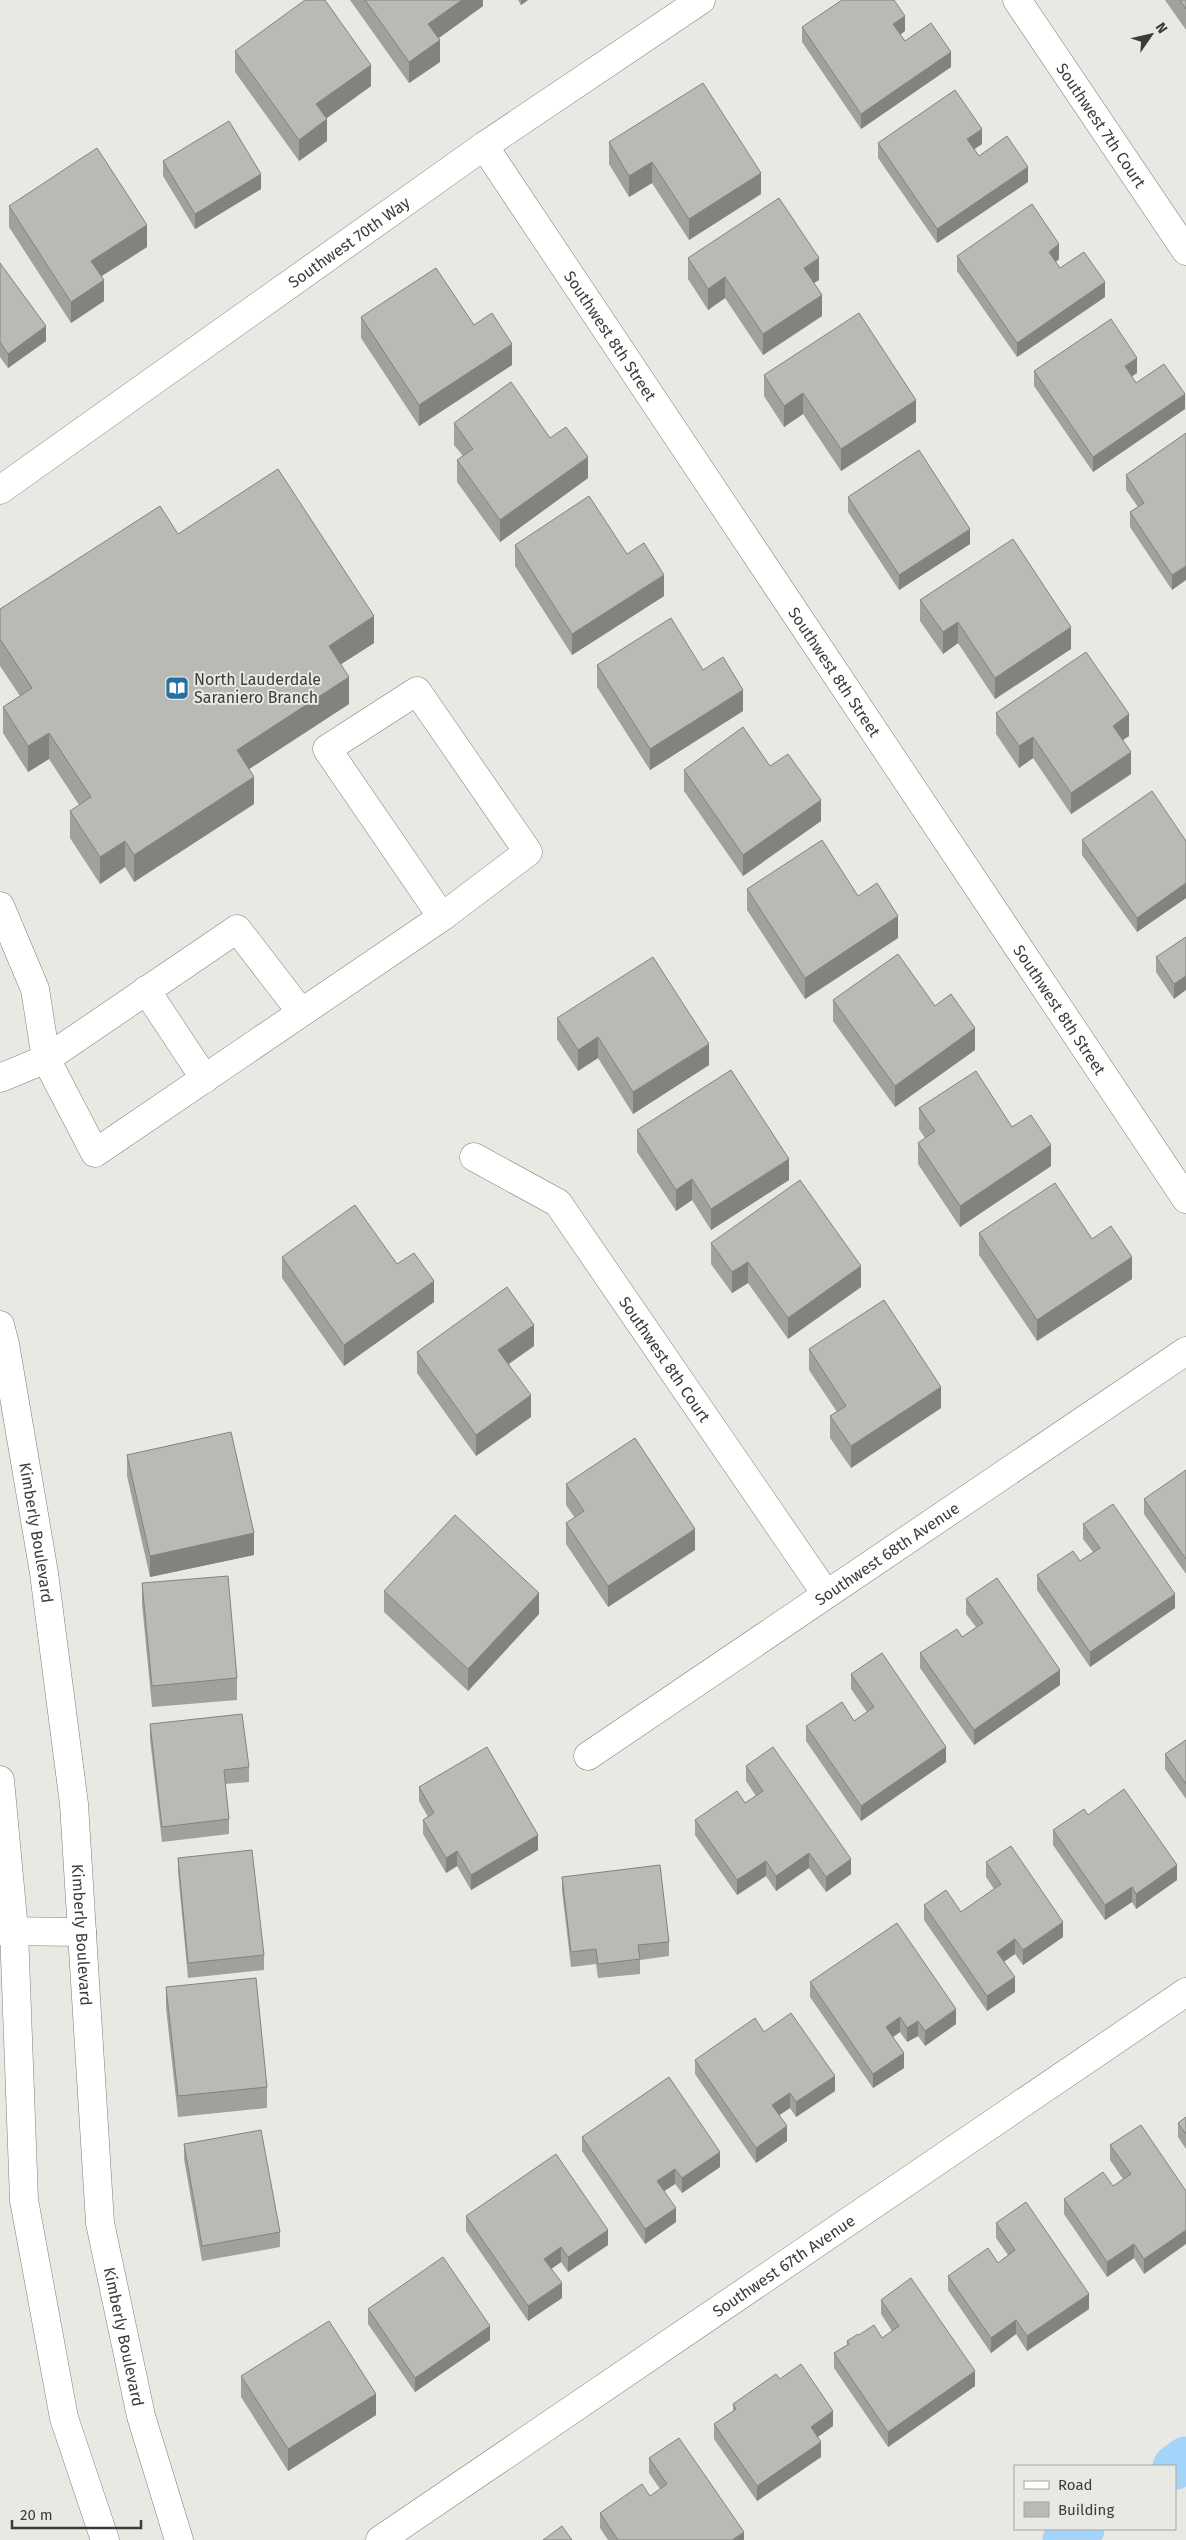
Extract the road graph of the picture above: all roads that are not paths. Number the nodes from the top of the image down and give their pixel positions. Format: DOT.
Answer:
graph roads {
  1 [pos="701,0"];
  2 [pos="1016,0"];
  3 [pos="484,146"];
  4 [pos="1186,251"];
  5 [pos="0,490"];
  6 [pos="0,906"];
  7 [pos="442,917"];
  8 [pos="146,990"];
  9 [pos="301,1012"];
  10 [pos="46,1059"];
  11 [pos="0,1078"];
  12 [pos="205,1079"];
  13 [pos="474,1157"];
  14 [pos="1186,1199"];
  15 [pos="0,1325"];
  16 [pos="1186,1351"];
  17 [pos="826,1594"];
  18 [pos="588,1756"];
  19 [pos="0,1780"];
  20 [pos="7,1930"];
  21 [pos="82,1932"];
  22 [pos="1186,1992"];
  23 [pos="104,2540"];
  24 [pos="180,2540"];
  25 [pos="380,2540"];
  1 -- 3 [label="street, Southwest 70th Way"];
  2 -- 4 [label="street, Southwest 7th Court"];
  3 -- 5 [label="street, Southwest 70th Way"];
  3 -- 14 [label="street, Southwest 8th Street"];
  6 -- 10 [label="street"];
  7 -- 7 [label="street"];
  7 -- 9 [label="street"];
  8 -- 9 [label="street"];
  8 -- 10 [label="street"];
  8 -- 12 [label="street"];
  9 -- 12 [label="street"];
  10 -- 11 [label="street"];
  10 -- 12 [label="street"];
  13 -- 17 [label="street, Southwest 8th Court"];
  15 -- 21 [label="street, Kimberly Boulevard"];
  16 -- 17 [label="street, Southwest 68th Avenue"];
  17 -- 18 [label="street, Southwest 68th Avenue"];
  19 -- 20 [label="street"];
  20 -- 21 [label="street"];
  20 -- 23 [label="street"];
  21 -- 24 [label="street, Kimberly Boulevard"];
  22 -- 25 [label="street, Southwest 67th Avenue"];
}
